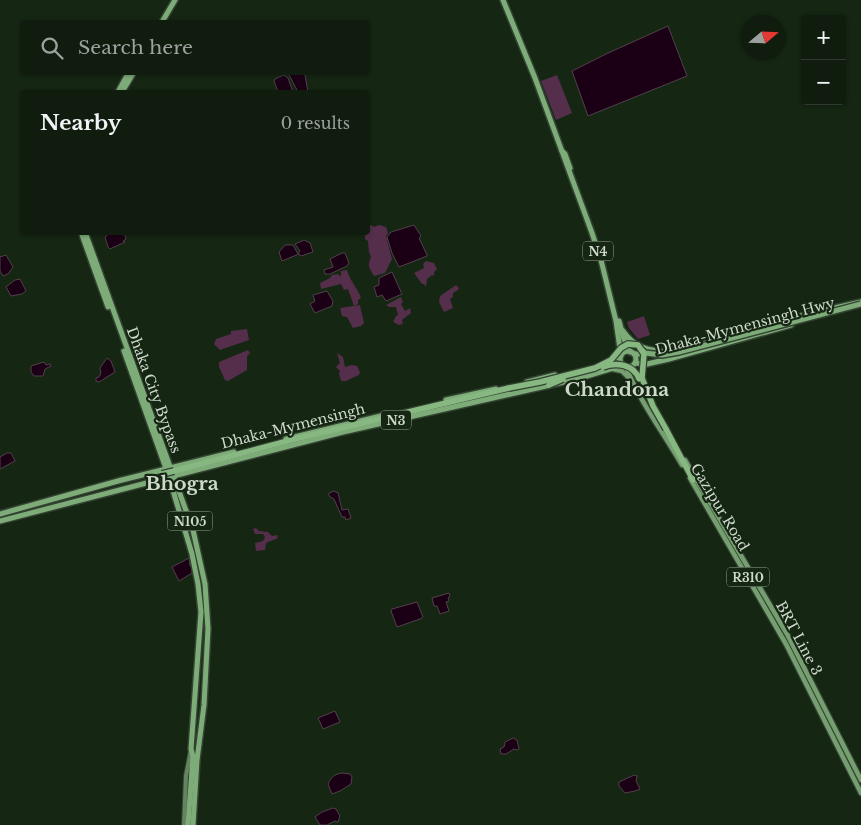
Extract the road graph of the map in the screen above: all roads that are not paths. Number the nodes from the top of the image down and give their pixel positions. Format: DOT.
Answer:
graph roads {
  1 [pos="173,0"];
  2 [pos="503,0"];
  3 [pos="160,20"];
  4 [pos="163,20"];
  5 [pos="127,75"];
  6 [pos="132,75"];
  7 [pos="119,90"];
  8 [pos="123,90"];
  9 [pos="562,150"];
  10 [pos="84,235"];
  11 [pos="861,304"];
  12 [pos="621,328"];
  13 [pos="642,350"];
  14 [pos="672,350"];
  15 [pos="632,353"];
  16 [pos="621,356"];
  17 [pos="635,363"];
  18 [pos="647,364"];
  19 [pos="625,366"];
  20 [pos="607,370"];
  21 [pos="631,379"];
  22 [pos="645,380"];
  23 [pos="549,385"];
  24 [pos="496,389"];
  25 [pos="506,389"];
  26 [pos="665,430"];
  27 [pos="169,472"];
  28 [pos="694,479"];
  29 [pos="0,514"];
  30 [pos="0,521"];
  31 [pos="191,749"];
  32 [pos="861,780"];
  33 [pos="861,786"];
  34 [pos="861,792"];
  35 [pos="184,825"];
  36 [pos="188,825"];
  37 [pos="194,825"];
  1 -- 3 [label="highway"];
  1 -- 4 [label="highway"];
  2 -- 9 [label="highway, N4"];
  5 -- 7 [label="highway"];
  6 -- 8 [label="highway"];
  9 -- 12 [label="highway, N4"];
  9 -- 16 [label="highway, N4"];
  10 -- 27 [label="highway, Dhaka City Bypass / N105"];
  11 -- 13 [label="highway, bridge"];
  11 -- 14 [label="highway, Dhaka-Mymensingh Hwy / N3"];
  11 -- 18 [label="highway, Dhaka-Mymensingh Hwy / N3"];
  12 -- 14 [label="highway, N3"];
  12 -- 15 [label="highway, N4"];
  13 -- 25 [label="highway, bridge"];
  13 -- 26 [label="highway, BRT Line 3, bridge"];
  14 -- 15 [label="highway, Dhaka-Mymensingh Hwy / N3"];
  15 -- 16 [label="highway, Dhaka-Mymensingh / N3"];
  15 -- 17 [label="highway"];
  16 -- 19 [label="highway"];
  16 -- 24 [label="highway, Dhaka-Mymensingh / N3"];
  17 -- 18 [label="highway, Dhaka-Mymensingh Hwy / N3"];
  17 -- 19 [label="highway, Dhaka-Mymensingh / N3"];
  17 -- 22 [label="main road"];
  18 -- 22 [label="main road, Gazipur Road / R310"];
  19 -- 20 [label="highway, Dhaka-Mymensingh / N3"];
  19 -- 21 [label="main road, Gazipur Road / R310"];
  20 -- 21 [label="main road"];
  20 -- 23 [label="highway, Dhaka-Mymensingh / N3"];
  21 -- 34 [label="main road, Gazipur Road / R310"];
  22 -- 28 [label="main road, Gazipur Road / R310"];
  23 -- 26 [label="highway, BRT Line 3, bridge"];
  23 -- 27 [label="highway, Dhaka-Mymensingh / N3"];
  24 -- 25 [label="highway"];
  24 -- 27 [label="highway, Dhaka-Mymensingh / N3"];
  25 -- 27 [label="highway"];
  26 -- 28 [label="highway, BRT Line 3"];
  27 -- 29 [label="highway, Dhaka-Mymensingh / N3"];
  27 -- 30 [label="highway, N3"];
  27 -- 31 [label="highway, Dhaka City Bypass / N105"];
  27 -- 37 [label="highway, Dhaka City Bypass / N105"];
  28 -- 32 [label="main road, Gazipur Road / R310"];
  28 -- 33 [label="main road, BRT Line 3"];
  31 -- 35 [label="main road"];
  31 -- 36 [label="highway, Dhaka City Bypass / N105"];
}
